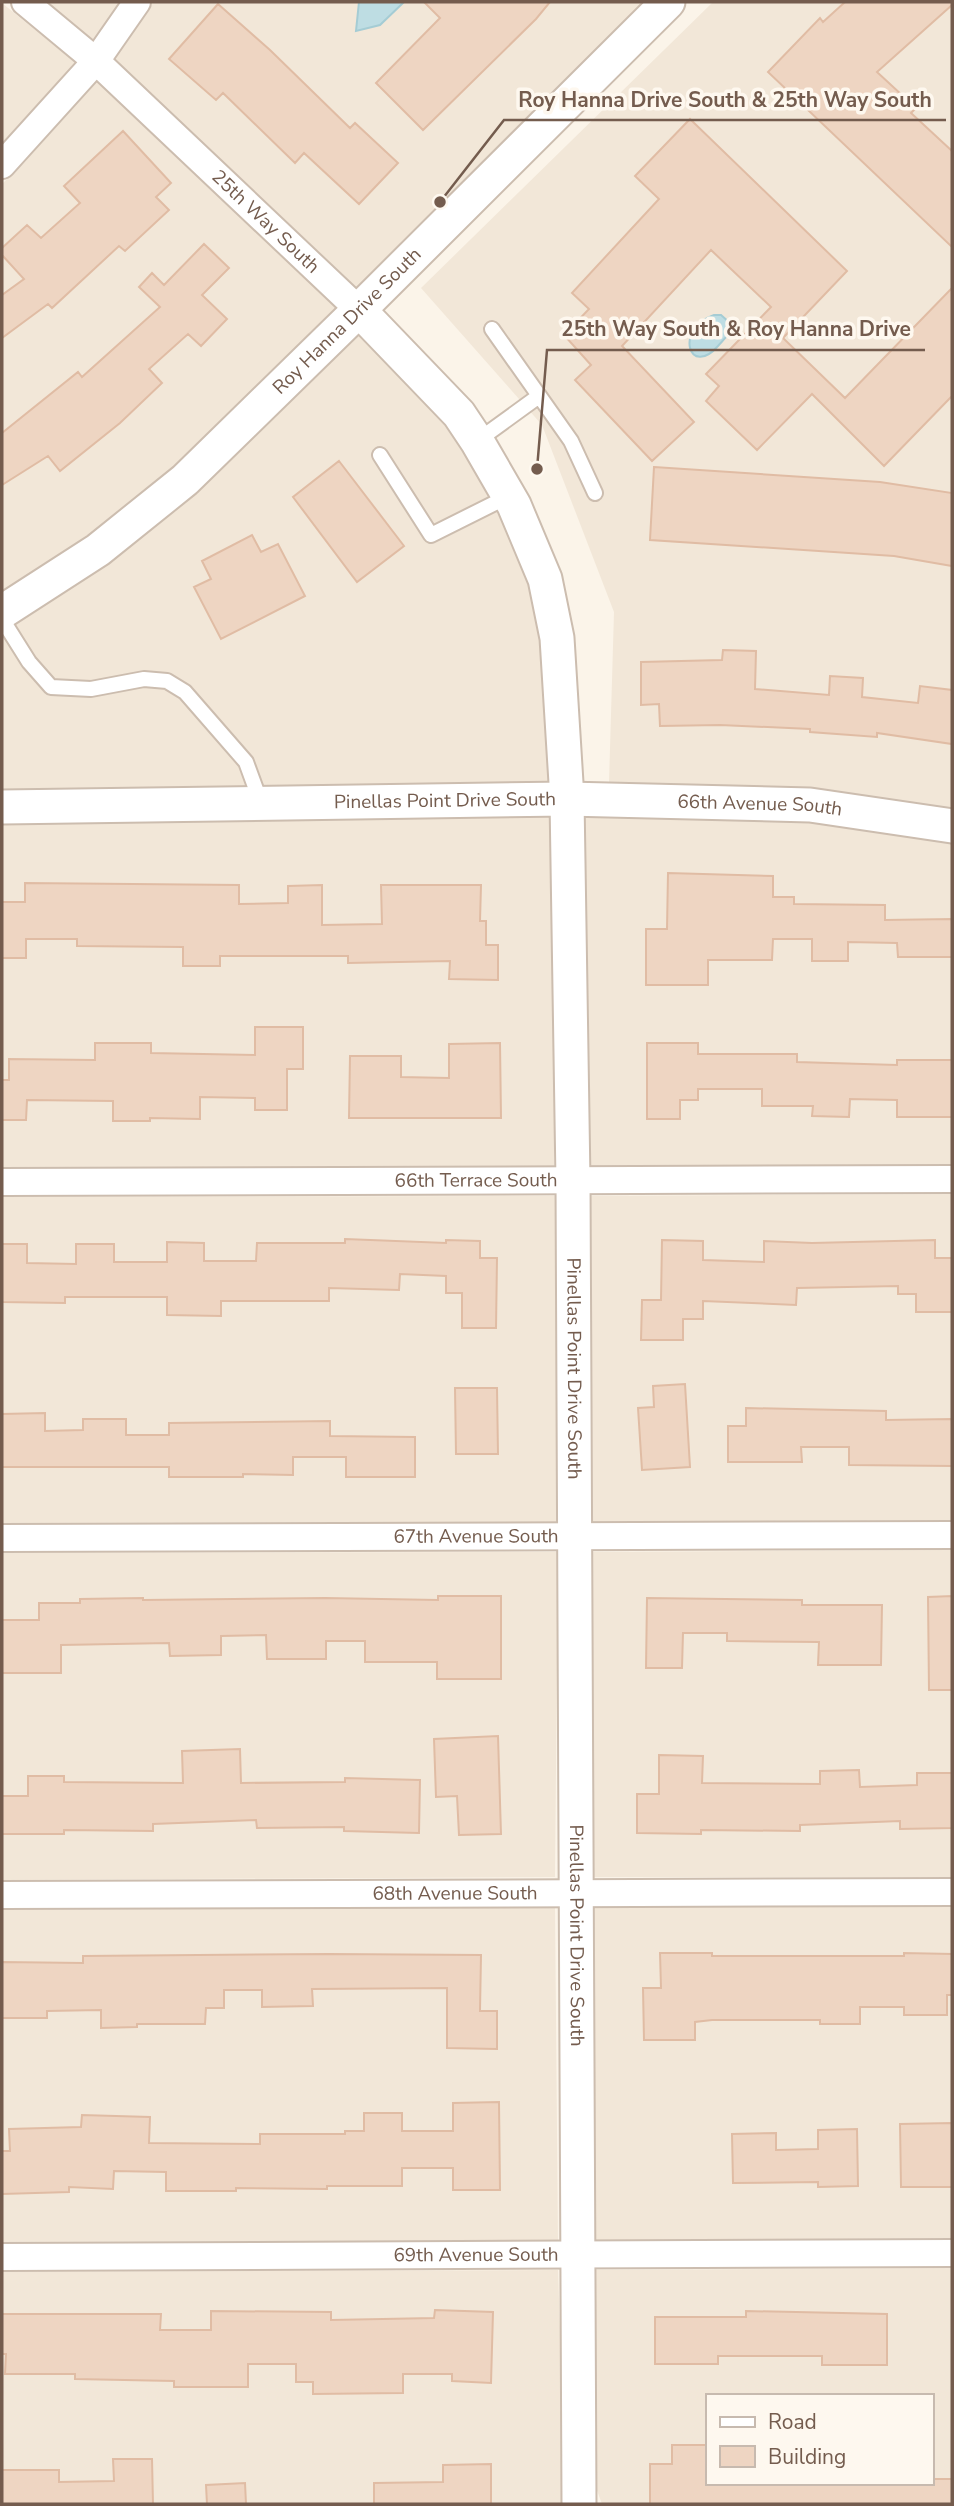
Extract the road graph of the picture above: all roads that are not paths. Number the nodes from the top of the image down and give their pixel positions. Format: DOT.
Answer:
graph roads {
  1 [pos="25,2"];
  2 [pos="137,2"];
  3 [pos="668,2"];
  4 [pos="96,61"];
  5 [pos="2,164"];
  6 [pos="359,310"];
  7 [pos="492,330"];
  8 [pos="539,396"];
  9 [pos="477,441"];
  10 [pos="380,456"];
  11 [pos="595,494"];
  12 [pos="509,496"];
  13 [pos="2,612"];
  14 [pos="2,619"];
  15 [pos="567,799"];
  16 [pos="261,803"];
  17 [pos="2,807"];
  18 [pos="952,826"];
  19 [pos="952,1179"];
  20 [pos="573,1181"];
  21 [pos="2,1182"];
  22 [pos="952,1535"];
  23 [pos="575,1537"];
  24 [pos="2,1538"];
  25 [pos="575,1892"];
  26 [pos="952,1892"];
  27 [pos="2,1895"];
  28 [pos="952,2253"];
  29 [pos="578,2255"];
  30 [pos="2,2257"];
  31 [pos="582,2496"];
  1 -- 4 [label="street, 25th Way South"];
  2 -- 4 [label="street"];
  3 -- 6 [label="street, Roy Hanna Drive South"];
  4 -- 5 [label="street"];
  4 -- 6 [label="street, 25th Way South"];
  6 -- 9 [label="street, 25th Way South"];
  6 -- 13 [label="street, Roy Hanna Drive South"];
  7 -- 8 [label="lane"];
  8 -- 9 [label="lane"];
  8 -- 11 [label="lane"];
  9 -- 12 [label="street, 25th Way South"];
  10 -- 12 [label="lane"];
  12 -- 15 [label="street, 25th Way South"];
  14 -- 16 [label="lane"];
  15 -- 16 [label="street, Pinellas Point Drive South"];
  15 -- 18 [label="street, 66th Avenue South"];
  15 -- 20 [label="street, Pinellas Point Drive South"];
  16 -- 17 [label="street, Pinellas Point Drive South"];
  19 -- 20 [label="street, 66th Terrace South"];
  20 -- 21 [label="street, 66th Terrace South"];
  20 -- 23 [label="street, Pinellas Point Drive South"];
  22 -- 23 [label="street, 67th Avenue South"];
  23 -- 24 [label="street, 67th Avenue South"];
  23 -- 25 [label="street, Pinellas Point Drive South"];
  25 -- 26 [label="street, 68th Avenue South"];
  25 -- 27 [label="street, 68th Avenue South"];
  25 -- 29 [label="street, Pinellas Point Drive South"];
  28 -- 29 [label="street, 69th Avenue South"];
  29 -- 30 [label="street, 69th Avenue South"];
  29 -- 31 [label="street, Pinellas Point Drive South"];
}
